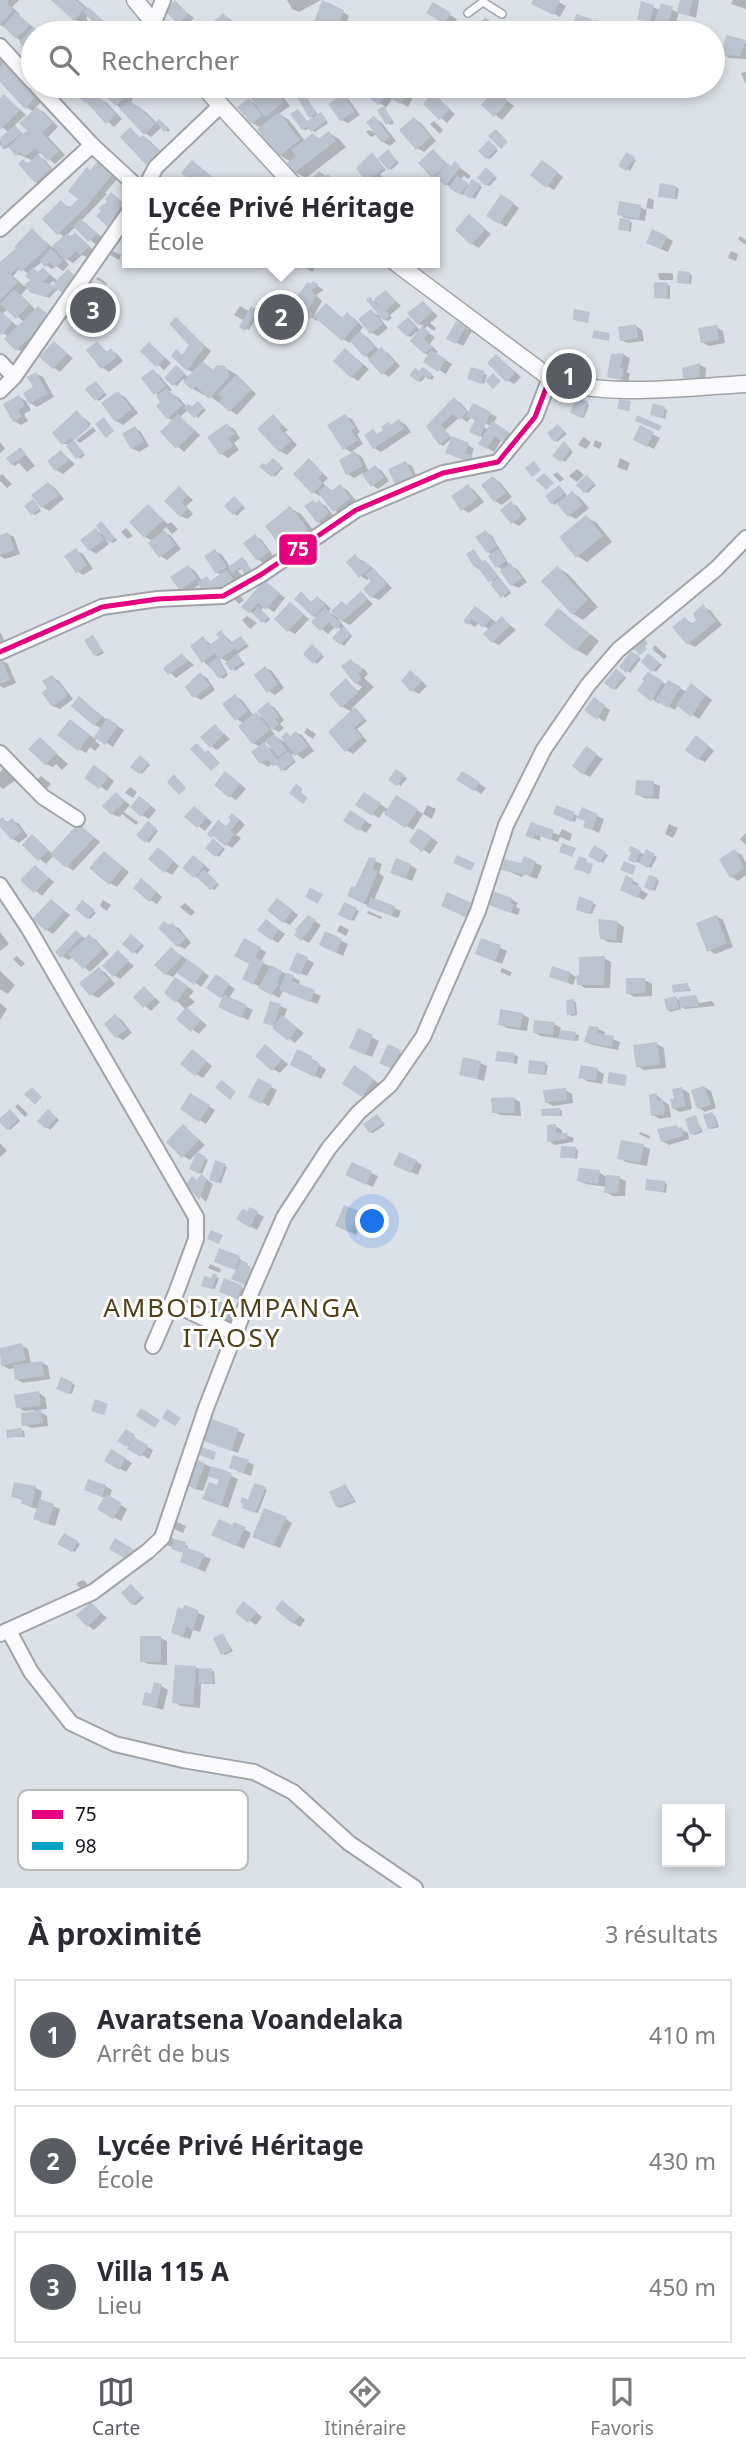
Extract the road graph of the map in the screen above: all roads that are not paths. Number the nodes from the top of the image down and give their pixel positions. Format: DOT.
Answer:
graph roads {
  1 [pos="135,0"];
  2 [pos="163,0"];
  3 [pos="483,1"];
  4 [pos="468,13"];
  5 [pos="502,14"];
  6 [pos="152,21"];
  7 [pos="159,21"];
  8 [pos="0,46"];
  9 [pos="21,69"];
  10 [pos="48,98"];
  11 [pos="213,98"];
  12 [pos="220,106"];
  13 [pos="92,145"];
  14 [pos="127,177"];
  15 [pos="151,177"];
  16 [pos="286,177"];
  17 [pos="122,222"];
  18 [pos="0,229"];
  19 [pos="403,268"];
  20 [pos="0,362"];
  21 [pos="14,377"];
  22 [pos="550,378"];
  23 [pos="746,384"];
  24 [pos="0,391"];
  25 [pos="746,538"];
  26 [pos="0,652"];
  27 [pos="0,753"];
  28 [pos="77,820"];
  29 [pos="0,885"];
  30 [pos="172,1303"];
  31 [pos="236,1334"];
  32 [pos="153,1346"];
  33 [pos="4,1633"];
  34 [pos="415,1888"];
  1 -- 6 [label="street"];
  2 -- 7 [label="street"];
  3 -- 4 [label="lane"];
  3 -- 5 [label="lane"];
  8 -- 9 [label="street"];
  10 -- 13 [label="street"];
  11 -- 12 [label="street"];
  12 -- 15 [label="street"];
  12 -- 16 [label="street"];
  13 -- 14 [label="street"];
  13 -- 18 [label="street"];
  17 -- 21 [label="street"];
  19 -- 22 [label="street"];
  20 -- 21 [label="street"];
  21 -- 24 [label="street"];
  22 -- 23 [label="street"];
  22 -- 26 [label="street"];
  25 -- 31 [label="street"];
  27 -- 28 [label="street"];
  29 -- 30 [label="street"];
  30 -- 31 [label="street"];
  30 -- 32 [label="street"];
  31 -- 33 [label="street"];
  33 -- 34 [label="street"];
}
